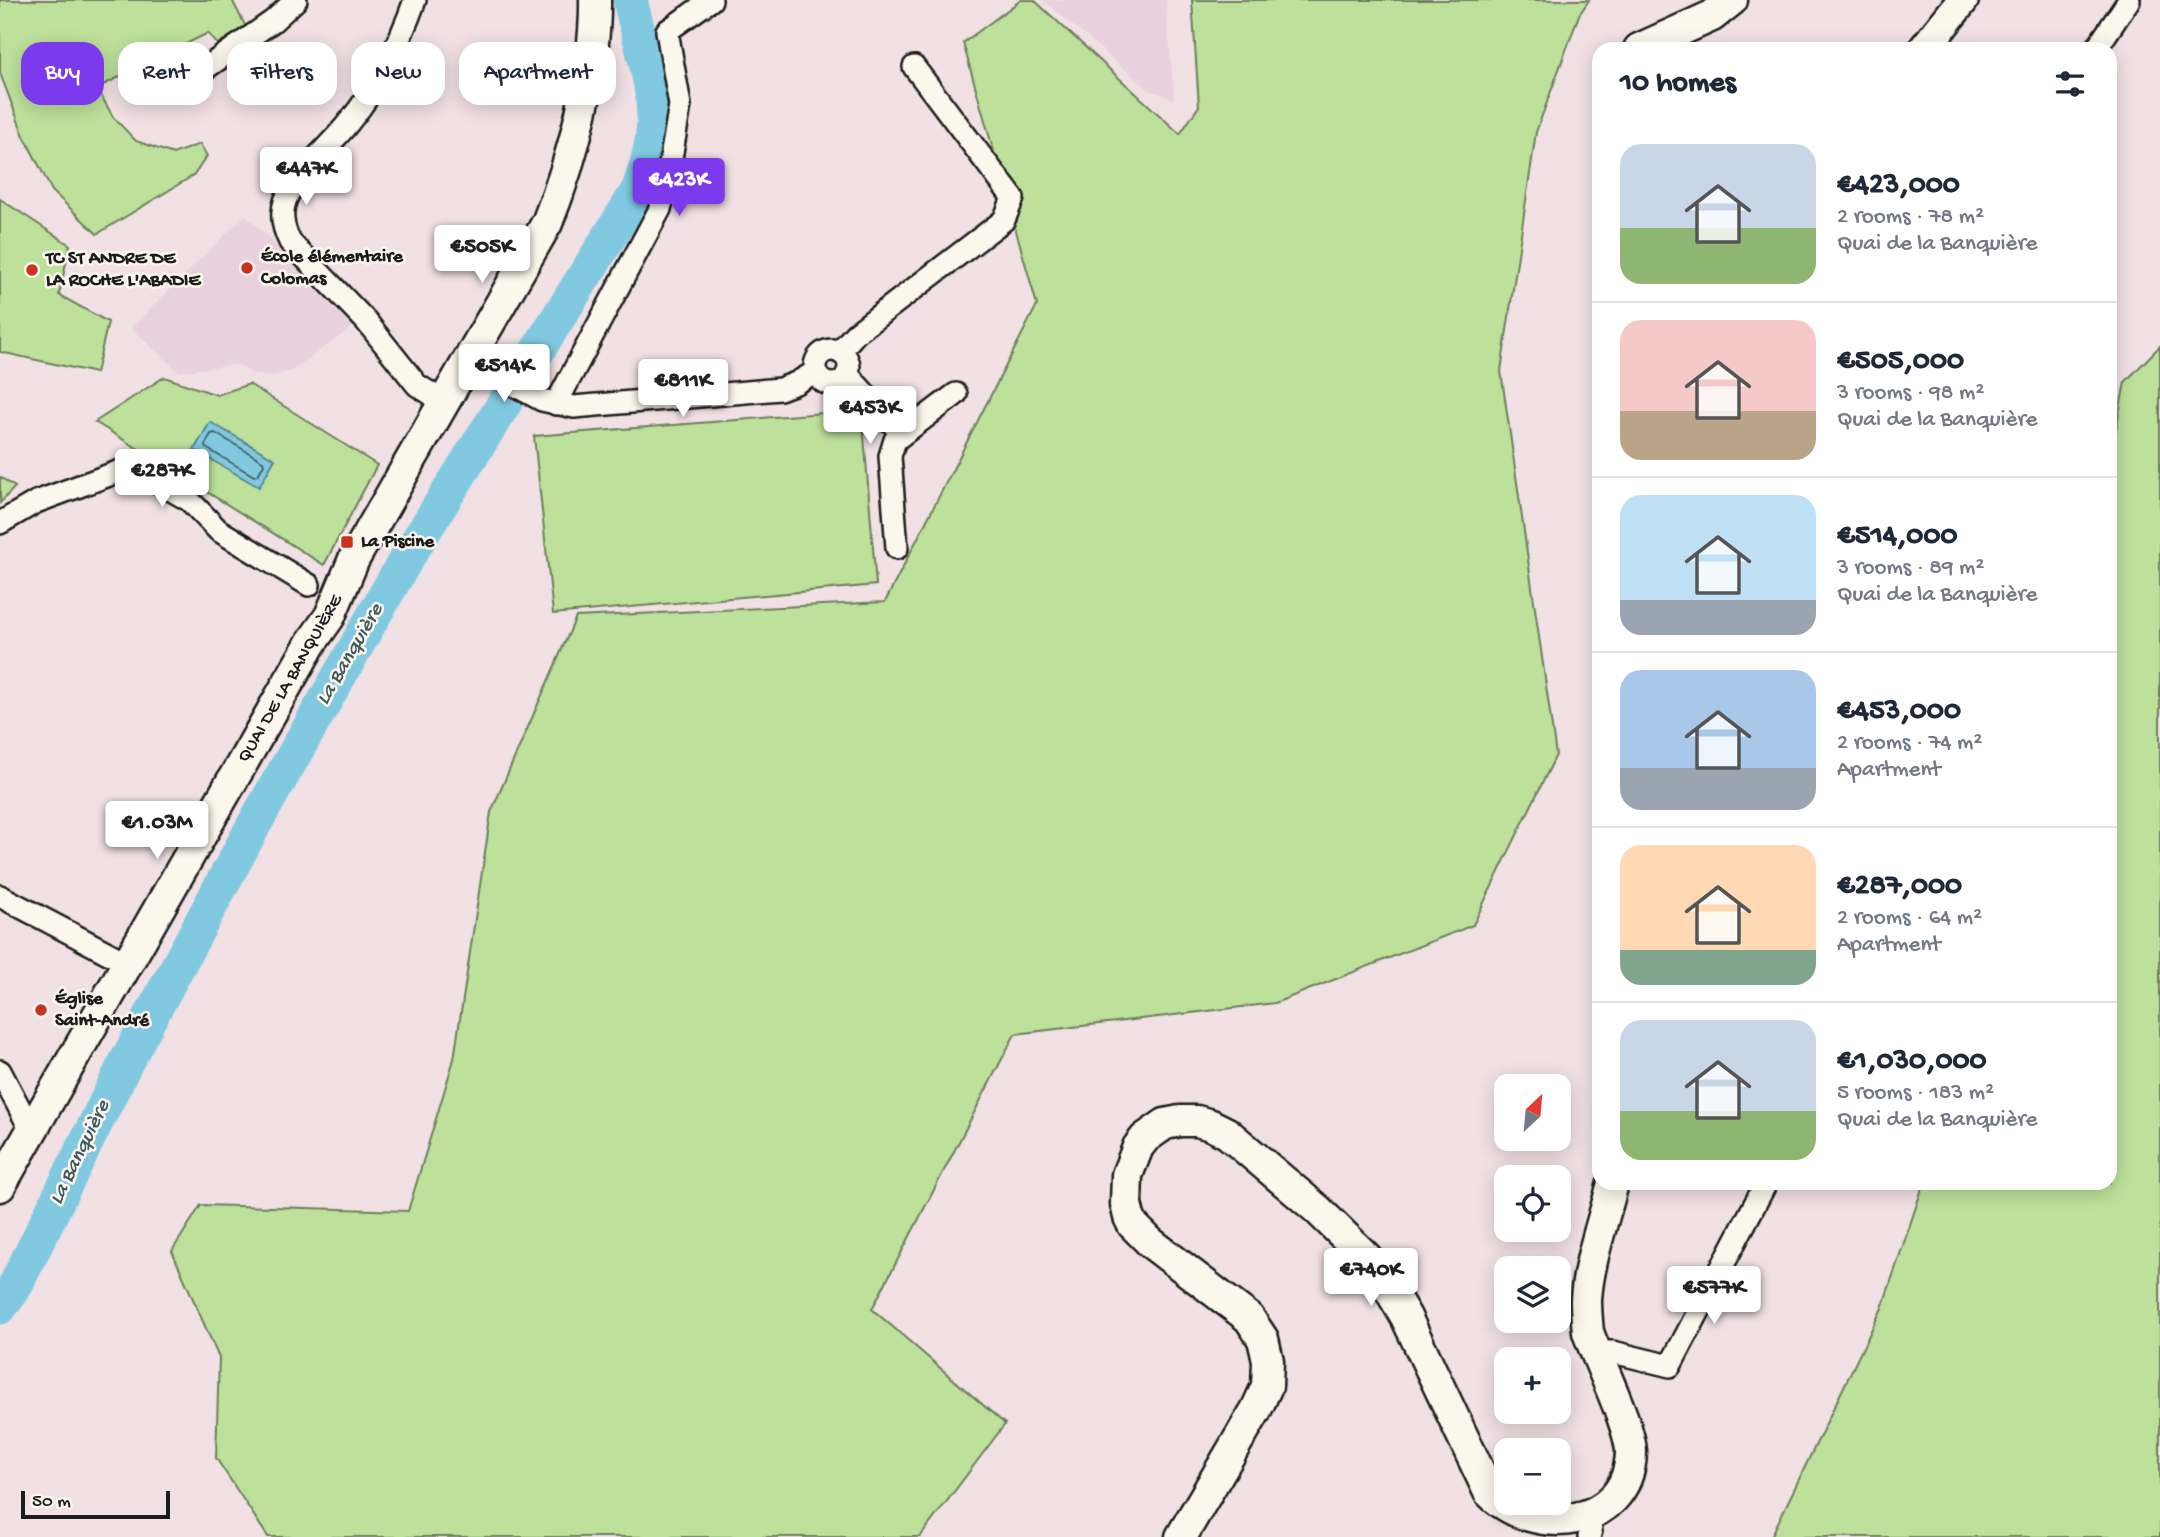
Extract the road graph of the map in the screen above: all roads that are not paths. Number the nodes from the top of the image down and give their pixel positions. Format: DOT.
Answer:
graph roads {
  1 [pos="296,0"];
  2 [pos="415,0"];
  3 [pos="595,0"];
  4 [pos="711,0"];
  5 [pos="1732,0"];
  6 [pos="1964,0"];
  7 [pos="2129,0"];
  8 [pos="1654,42"];
  9 [pos="1930,42"];
  10 [pos="2101,42"];
  11 [pos="213,63"];
  12 [pos="915,67"];
  13 [pos="839,352"];
  14 [pos="477,365"];
  15 [pos="815,372"];
  16 [pos="847,374"];
  17 [pos="957,394"];
  18 [pos="444,402"];
  19 [pos="549,402"];
  20 [pos="902,434"];
  21 [pos="0,523"];
  22 [pos="897,548"];
  23 [pos="309,585"];
  24 [pos="0,896"];
  25 [pos="127,963"];
  26 [pos="0,1071"];
  27 [pos="32,1132"];
  28 [pos="0,1186"];
  29 [pos="1610,1190"];
  30 [pos="1762,1190"];
  31 [pos="1595,1352"];
  32 [pos="1589,1527"];
  33 [pos="1181,1537"];
  1 -- 11 [label="street"];
  2 -- 18 [label="street"];
  3 -- 14 [label="street, QUAI DE LA BANQUIÈRE"];
  4 -- 19 [label="street"];
  5 -- 8 [label="street"];
  6 -- 9 [label="street"];
  7 -- 10 [label="street"];
  12 -- 13 [label="street"];
  13 -- 15 [label="street"];
  13 -- 16 [label="street"];
  14 -- 18 [label="street, QUAI DE LA BANQUIÈRE"];
  14 -- 19 [label="street"];
  15 -- 16 [label="street"];
  15 -- 19 [label="street"];
  16 -- 20 [label="street"];
  17 -- 20 [label="street"];
  18 -- 25 [label="street, QUAI DE LA BANQUIÈRE"];
  20 -- 22 [label="street"];
  21 -- 23 [label="street"];
  24 -- 25 [label="street"];
  25 -- 27 [label="street, QUAI DE LA BANQUIÈRE"];
  26 -- 27 [label="street"];
  27 -- 28 [label="street, QUAI DE LA BANQUIÈRE"];
  29 -- 31 [label="street"];
  30 -- 31 [label="street"];
  31 -- 32 [label="street"];
  32 -- 33 [label="street"];
}
